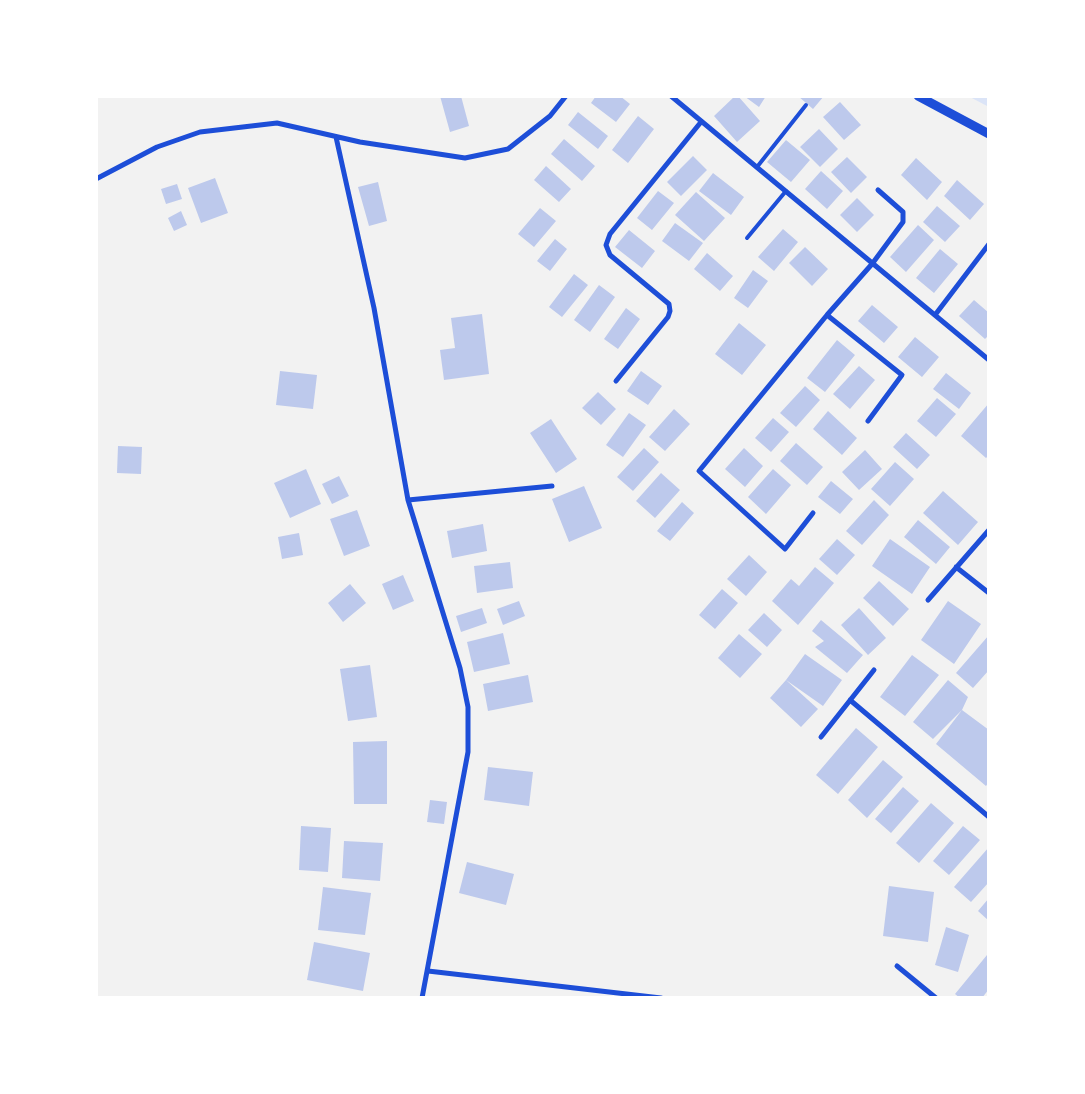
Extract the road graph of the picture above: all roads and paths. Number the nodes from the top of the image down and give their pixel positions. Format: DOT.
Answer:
graph roads {
  1 [pos="566,96"];
  2 [pos="671,96"];
  3 [pos="918,96"];
  4 [pos="806,105"];
  5 [pos="701,122"];
  6 [pos="989,134"];
  7 [pos="336,136"];
  8 [pos="757,167"];
  9 [pos="96,179"];
  10 [pos="878,190"];
  11 [pos="786,191"];
  12 [pos="747,238"];
  13 [pos="989,244"];
  14 [pos="872,264"];
  15 [pos="827,315"];
  16 [pos="935,315"];
  17 [pos="989,360"];
  18 [pos="616,381"];
  19 [pos="868,421"];
  20 [pos="552,486"];
  21 [pos="408,500"];
  22 [pos="813,513"];
  23 [pos="989,530"];
  24 [pos="956,567"];
  25 [pos="989,593"];
  26 [pos="928,600"];
  27 [pos="874,670"];
  28 [pos="850,700"];
  29 [pos="821,738"];
  30 [pos="989,817"];
  31 [pos="897,966"];
  32 [pos="428,971"];
  33 [pos="422,998"];
  34 [pos="661,998"];
  35 [pos="936,998"];
  1 -- 7 [label="street"];
  2 -- 5 [label="street"];
  3 -- 6 [label="street"];
  4 -- 8 [label="lane"];
  5 -- 8 [label="street"];
  5 -- 18 [label="street"];
  7 -- 9 [label="street"];
  7 -- 21 [label="street"];
  8 -- 11 [label="street"];
  10 -- 14 [label="street"];
  11 -- 12 [label="lane"];
  11 -- 14 [label="street"];
  13 -- 16 [label="street"];
  14 -- 15 [label="street"];
  14 -- 16 [label="street"];
  15 -- 19 [label="street"];
  15 -- 22 [label="street"];
  16 -- 17 [label="street"];
  20 -- 21 [label="street"];
  21 -- 32 [label="street"];
  23 -- 24 [label="street"];
  24 -- 25 [label="street"];
  24 -- 26 [label="street"];
  27 -- 28 [label="street"];
  28 -- 29 [label="street"];
  28 -- 30 [label="street"];
  31 -- 35 [label="street"];
  32 -- 33 [label="street"];
  32 -- 34 [label="street"];
}
